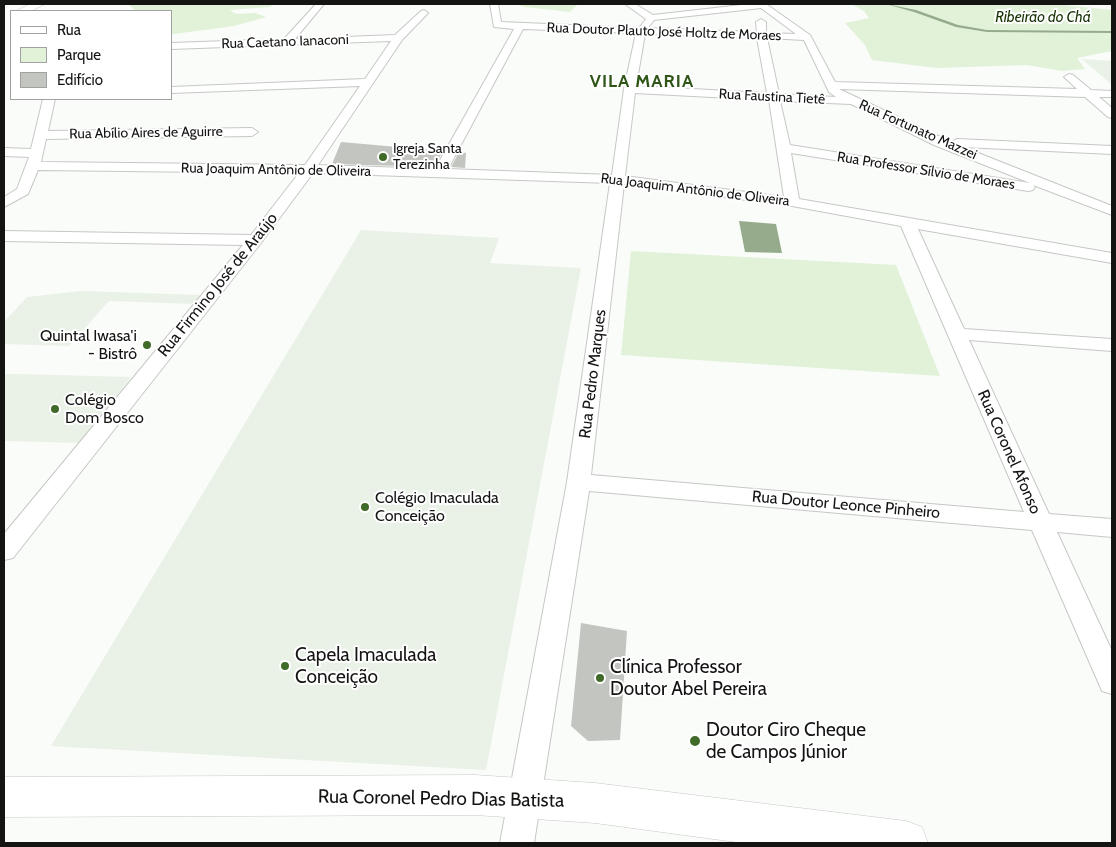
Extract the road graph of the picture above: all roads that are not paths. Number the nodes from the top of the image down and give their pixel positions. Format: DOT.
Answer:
graph roads {
  1 [pos="40,4"];
  2 [pos="47,4"];
  3 [pos="320,4"];
  4 [pos="494,4"];
  5 [pos="629,4"];
  6 [pos="759,5"];
  7 [pos="25,10"];
  8 [pos="33,10"];
  9 [pos="424,13"];
  10 [pos="651,18"];
  11 [pos="520,26"];
  12 [pos="641,32"];
  13 [pos="762,36"];
  14 [pos="807,37"];
  15 [pos="398,38"];
  16 [pos="287,42"];
  17 [pos="172,46"];
  18 [pos="1069,78"];
  19 [pos="369,82"];
  20 [pos="833,85"];
  21 [pos="630,89"];
  22 [pos="172,90"];
  23 [pos="1087,93"];
  24 [pos="1112,94"];
  25 [pos="774,97"];
  26 [pos="49,100"];
  27 [pos="854,102"];
  28 [pos="1112,114"];
  29 [pos="252,132"];
  30 [pos="40,135"];
  31 [pos="939,142"];
  32 [pos="784,148"];
  33 [pos="1112,150"];
  34 [pos="4,152"];
  35 [pos="34,160"];
  36 [pos="309,169"];
  37 [pos="439,174"];
  38 [pos="618,179"];
  39 [pos="1068,193"];
  40 [pos="792,202"];
  41 [pos="4,203"];
  42 [pos="1112,211"];
  43 [pos="906,222"];
  44 [pos="4,236"];
  45 [pos="256,240"];
  46 [pos="1112,258"];
  47 [pos="956,334"];
  48 [pos="1112,345"];
  49 [pos="579,482"];
  50 [pos="1040,522"];
  51 [pos="1112,528"];
  52 [pos="4,552"];
  53 [pos="1112,682"];
  54 [pos="4,797"];
  55 [pos="524,797"];
  56 [pos="517,843"];
  57 [pos="906,843"];
  1 -- 7 [label="main road"];
  2 -- 8 [label="main road"];
  3 -- 16 [label="street"];
  4 -- 11 [label="street, Rua Doutor Plauto José Holtz de Moraes"];
  5 -- 10 [label="street"];
  6 -- 10 [label="street"];
  6 -- 13 [label="street"];
  6 -- 14 [label="street, Rua Fortunato Mazzei"];
  9 -- 15 [label="street, Rua Firmino José de Araújo"];
  10 -- 12 [label="street, Rua Pedro Marques"];
  11 -- 12 [label="street, Rua Doutor Plauto José Holtz de Moraes"];
  11 -- 37 [label="street"];
  12 -- 13 [label="street, Rua Doutor Plauto José Holtz de Moraes"];
  12 -- 21 [label="street, Rua Pedro Marques"];
  13 -- 14 [label="street, Rua Doutor Plauto José Holtz de Moraes"];
  13 -- 25 [label="street"];
  14 -- 20 [label="street, Rua Fortunato Mazzei"];
  15 -- 16 [label="street, Rua Caetano Ianaconi"];
  15 -- 19 [label="street, Rua Firmino José de Araújo"];
  16 -- 17 [label="street, Rua Caetano Ianaconi"];
  18 -- 23 [label="street"];
  19 -- 22 [label="street"];
  19 -- 36 [label="street, Rua Firmino José de Araújo"];
  20 -- 23 [label="street"];
  20 -- 27 [label="street, Rua Fortunato Mazzei"];
  21 -- 25 [label="street, Rua Faustina Tietê"];
  21 -- 38 [label="street, Rua Pedro Marques"];
  23 -- 24 [label="street"];
  23 -- 28 [label="street"];
  25 -- 27 [label="street, Rua Faustina Tietê"];
  25 -- 32 [label="street"];
  26 -- 30 [label="street"];
  27 -- 31 [label="street, Rua Fortunato Mazzei"];
  29 -- 30 [label="street, Rua Abílio Aires de Aguirre"];
  30 -- 35 [label="street"];
  31 -- 33 [label="street"];
  31 -- 39 [label="street, Rua Fortunato Mazzei"];
  32 -- 39 [label="street, Rua Professor Sílvio de Moraes"];
  32 -- 40 [label="street"];
  34 -- 35 [label="street, Rua Joaquim Antônio de Oliveira"];
  35 -- 36 [label="street, Rua Joaquim Antônio de Oliveira"];
  35 -- 41 [label="street"];
  36 -- 37 [label="street, Rua Joaquim Antônio de Oliveira"];
  36 -- 45 [label="street, Rua Firmino José de Araújo"];
  37 -- 38 [label="street, Rua Joaquim Antônio de Oliveira"];
  38 -- 40 [label="street, Rua Joaquim Antônio de Oliveira"];
  38 -- 49 [label="street, Rua Pedro Marques"];
  39 -- 42 [label="street, Rua Fortunato Mazzei"];
  40 -- 43 [label="street, Rua Joaquim Antônio de Oliveira"];
  43 -- 46 [label="street, Rua Joaquim Antônio de Oliveira"];
  43 -- 47 [label="street, Rua Coronel Afonso"];
  44 -- 45 [label="street"];
  45 -- 52 [label="street, Rua Firmino José de Araújo"];
  47 -- 48 [label="street"];
  47 -- 50 [label="street, Rua Coronel Afonso"];
  49 -- 50 [label="street, Rua Doutor Leonce Pinheiro"];
  49 -- 55 [label="street, Rua Pedro Marques"];
  50 -- 51 [label="street, Rua Doutor Leonce Pinheiro"];
  50 -- 53 [label="street, Rua Coronel Afonso"];
  54 -- 55 [label="main road, Rua Coronel Pedro Dias Batista"];
  55 -- 56 [label="street, Rua Pedro Marques"];
  55 -- 57 [label="main road, Rua Coronel Pedro Dias Batista"];
}
